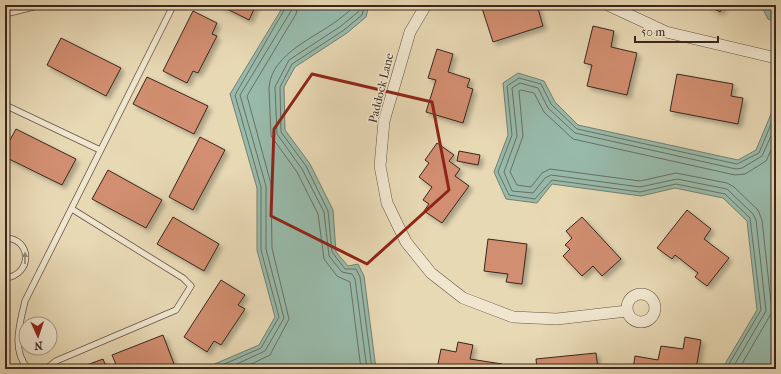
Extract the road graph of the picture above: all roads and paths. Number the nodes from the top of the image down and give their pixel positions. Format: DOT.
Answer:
graph roads {
  1 [pos="41,5"];
  2 [pos="172,5"];
  3 [pos="426,5"];
  4 [pos="608,5"];
  5 [pos="5,14"];
  6 [pos="776,58"];
  7 [pos="5,105"];
  8 [pos="100,150"];
  9 [pos="72,209"];
  10 [pos="5,238"];
  11 [pos="5,278"];
  12 [pos="627,311"];
  13 [pos="28,369"];
  14 [pos="46,369"];
  1 -- 5 [label="lane"];
  2 -- 8 [label="lane"];
  3 -- 12 [label="street, Paddock Lane"];
  4 -- 6 [label="street"];
  7 -- 8 [label="lane"];
  8 -- 9 [label="lane"];
  9 -- 13 [label="lane"];
  9 -- 14 [label="lane"];
  11 -- 10 [label="lane, one-way"];
}
